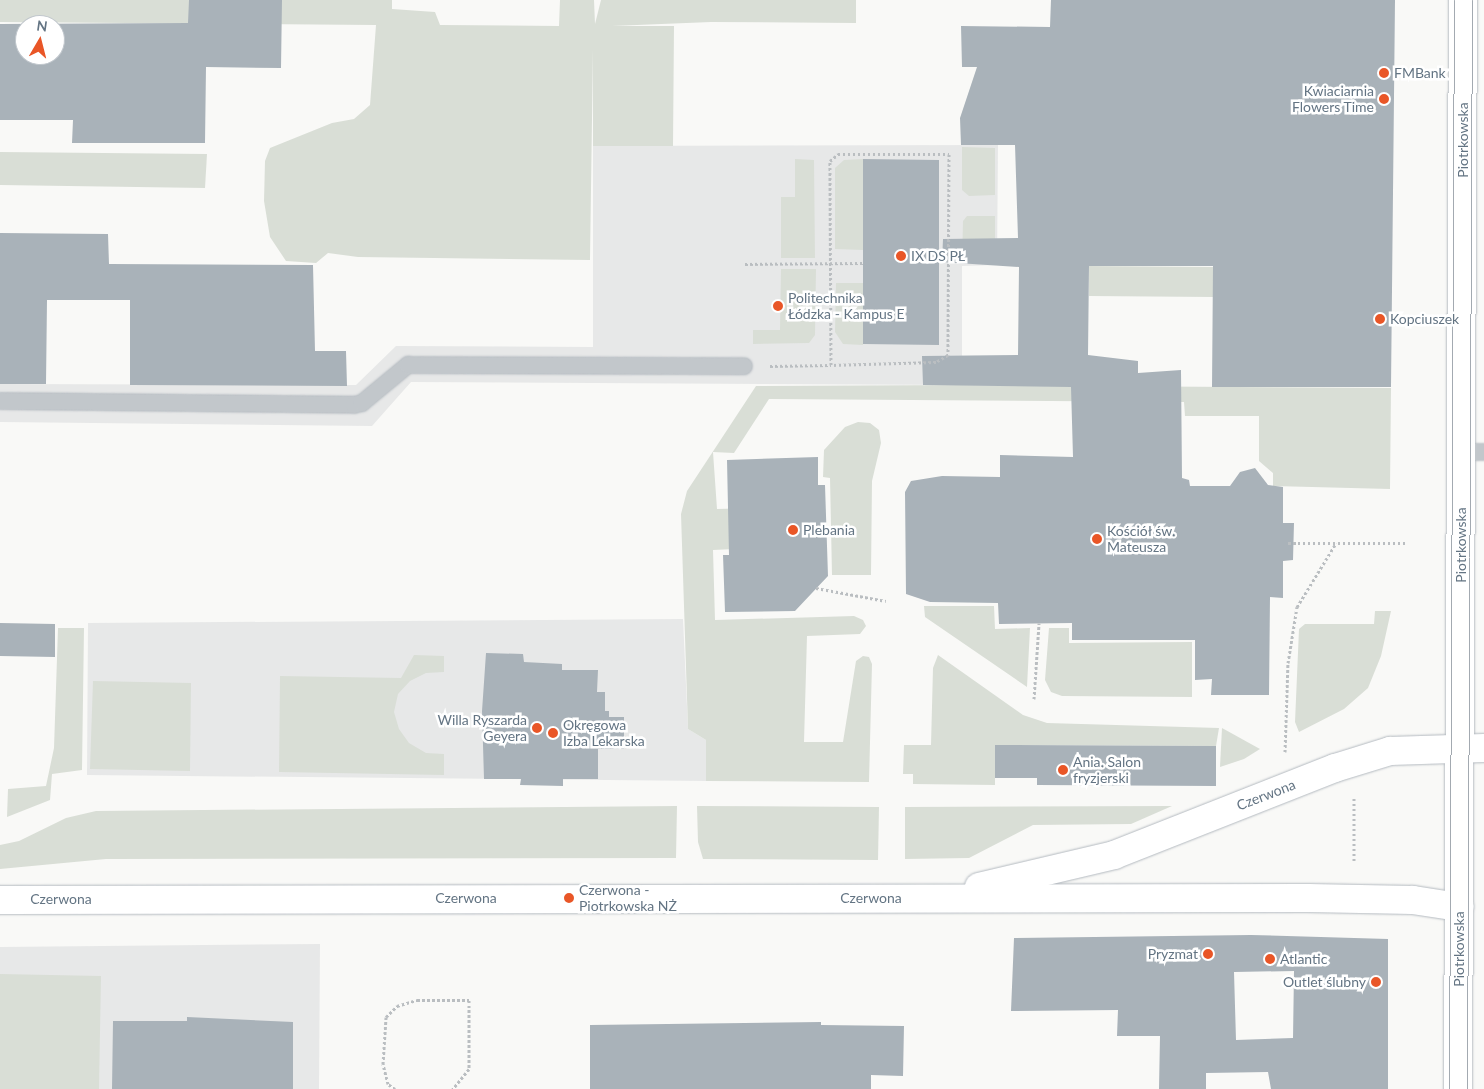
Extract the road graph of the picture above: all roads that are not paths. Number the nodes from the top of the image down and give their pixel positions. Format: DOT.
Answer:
graph roads {
  1 [pos="1463,0"];
  2 [pos="744,366"];
  3 [pos="0,401"];
  4 [pos="1473,452"];
  5 [pos="1472,748"];
  6 [pos="932,898"];
  7 [pos="0,900"];
  8 [pos="1459,907"];
  9 [pos="1458,1089"];
  1 -- 4 [label="street, Piotrkowska"];
  2 -- 3 [label="lane"];
  4 -- 5 [label="street, Piotrkowska"];
  5 -- 6 [label="street, Czerwona"];
  5 -- 8 [label="street, Piotrkowska"];
  6 -- 7 [label="street, Czerwona"];
  6 -- 8 [label="street, Czerwona"];
  8 -- 9 [label="street, Piotrkowska"];
}
